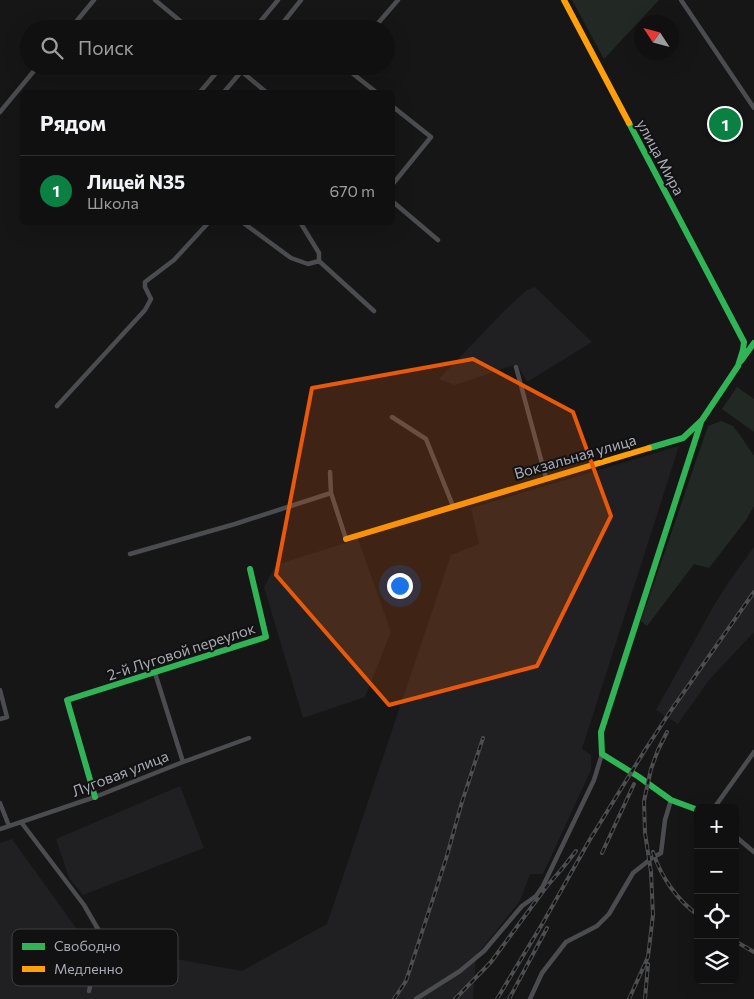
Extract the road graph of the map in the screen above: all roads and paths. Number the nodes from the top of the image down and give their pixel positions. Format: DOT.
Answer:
graph roads {
  1 [pos="94,0"];
  2 [pos="155,0"];
  3 [pos="278,0"];
  4 [pos="301,0"];
  5 [pos="398,0"];
  6 [pos="564,0"];
  7 [pos="681,0"];
  8 [pos="77,20"];
  9 [pos="179,20"];
  10 [pos="261,20"];
  11 [pos="285,20"];
  12 [pos="381,20"];
  13 [pos="31,75"];
  14 [pos="214,75"];
  15 [pos="239,75"];
  16 [pos="246,75"];
  17 [pos="354,75"];
  18 [pos="202,90"];
  19 [pos="226,90"];
  20 [pos="264,90"];
  21 [pos="373,90"];
  22 [pos="395,108"];
  23 [pos="754,108"];
  24 [pos="0,112"];
  25 [pos="395,181"];
  26 [pos="395,204"];
  27 [pos="207,225"];
  28 [pos="246,225"];
  29 [pos="302,225"];
  30 [pos="438,240"];
  31 [pos="320,260"];
  32 [pos="374,311"];
  33 [pos="735,325"];
  34 [pos="754,339"];
  35 [pos="754,343"];
  36 [pos="738,366"];
  37 [pos="516,367"];
  38 [pos="57,406"];
  39 [pos="392,417"];
  40 [pos="702,420"];
  41 [pos="330,472"];
  42 [pos="546,478"];
  43 [pos="331,493"];
  44 [pos="453,506"];
  45 [pos="346,539"];
  46 [pos="130,554"];
  47 [pos="250,569"];
  48 [pos="155,673"];
  49 [pos="0,690"];
  50 [pos="0,719"];
  51 [pos="249,738"];
  52 [pos="754,752"];
  53 [pos="602,754"];
  54 [pos="752,759"];
  55 [pos="183,762"];
  56 [pos="95,797"];
  57 [pos="672,800"];
  58 [pos="0,803"];
  59 [pos="717,804"];
  60 [pos="694,808"];
  61 [pos="21,822"];
  62 [pos="9,826"];
  63 [pos="0,829"];
  64 [pos="739,839"];
  65 [pos="754,852"];
  66 [pos="98,929"];
  67 [pos="90,986"];
  68 [pos="89,991"];
  69 [pos="416,999"];
  70 [pos="530,999"];
  1 -- 8 [label="street"];
  2 -- 9 [label="street"];
  3 -- 10 [label="street"];
  4 -- 11 [label="street"];
  5 -- 12 [label="street"];
  6 -- 33 [label="street, улица Мира"];
  7 -- 23 [label="street"];
  13 -- 24 [label="street"];
  14 -- 18 [label="street"];
  15 -- 19 [label="street"];
  16 -- 20 [label="street"];
  17 -- 21 [label="street"];
  22 -- 25 [label="street"];
  26 -- 30 [label="street"];
  27 -- 38 [label="street"];
  28 -- 31 [label="street"];
  29 -- 31 [label="street"];
  31 -- 32 [label="street"];
  33 -- 34 [label="street"];
  33 -- 36 [label="street, Вокзальная улица"];
  35 -- 36 [label="street"];
  36 -- 40 [label="street, Вокзальная улица"];
  37 -- 42 [label="street"];
  39 -- 44 [label="street"];
  40 -- 42 [label="street, Вокзальная улица"];
  40 -- 53 [label="street"];
  41 -- 43 [label="street"];
  42 -- 44 [label="street, Вокзальная улица"];
  43 -- 45 [label="street"];
  43 -- 46 [label="street"];
  44 -- 45 [label="street, Вокзальная улица"];
  47 -- 48 [label="street, 2-й Луговой переулок"];
  48 -- 55 [label="street"];
  48 -- 56 [label="street, 2-й Луговой переулок"];
  49 -- 50 [label="street"];
  51 -- 55 [label="street, Луговая улица"];
  52 -- 54 [label="street"];
  53 -- 57 [label="street"];
  53 -- 69 [label="street"];
  54 -- 59 [label="street"];
  55 -- 56 [label="street, Луговая улица"];
  56 -- 61 [label="street, Луговая улица"];
  57 -- 60 [label="street"];
  57 -- 70 [label="street"];
  58 -- 62 [label="street"];
  61 -- 62 [label="street, Луговая улица"];
  61 -- 66 [label="street"];
  62 -- 63 [label="street, Луговая улица"];
  64 -- 65 [label="street"];
  67 -- 68 [label="street"];
}
